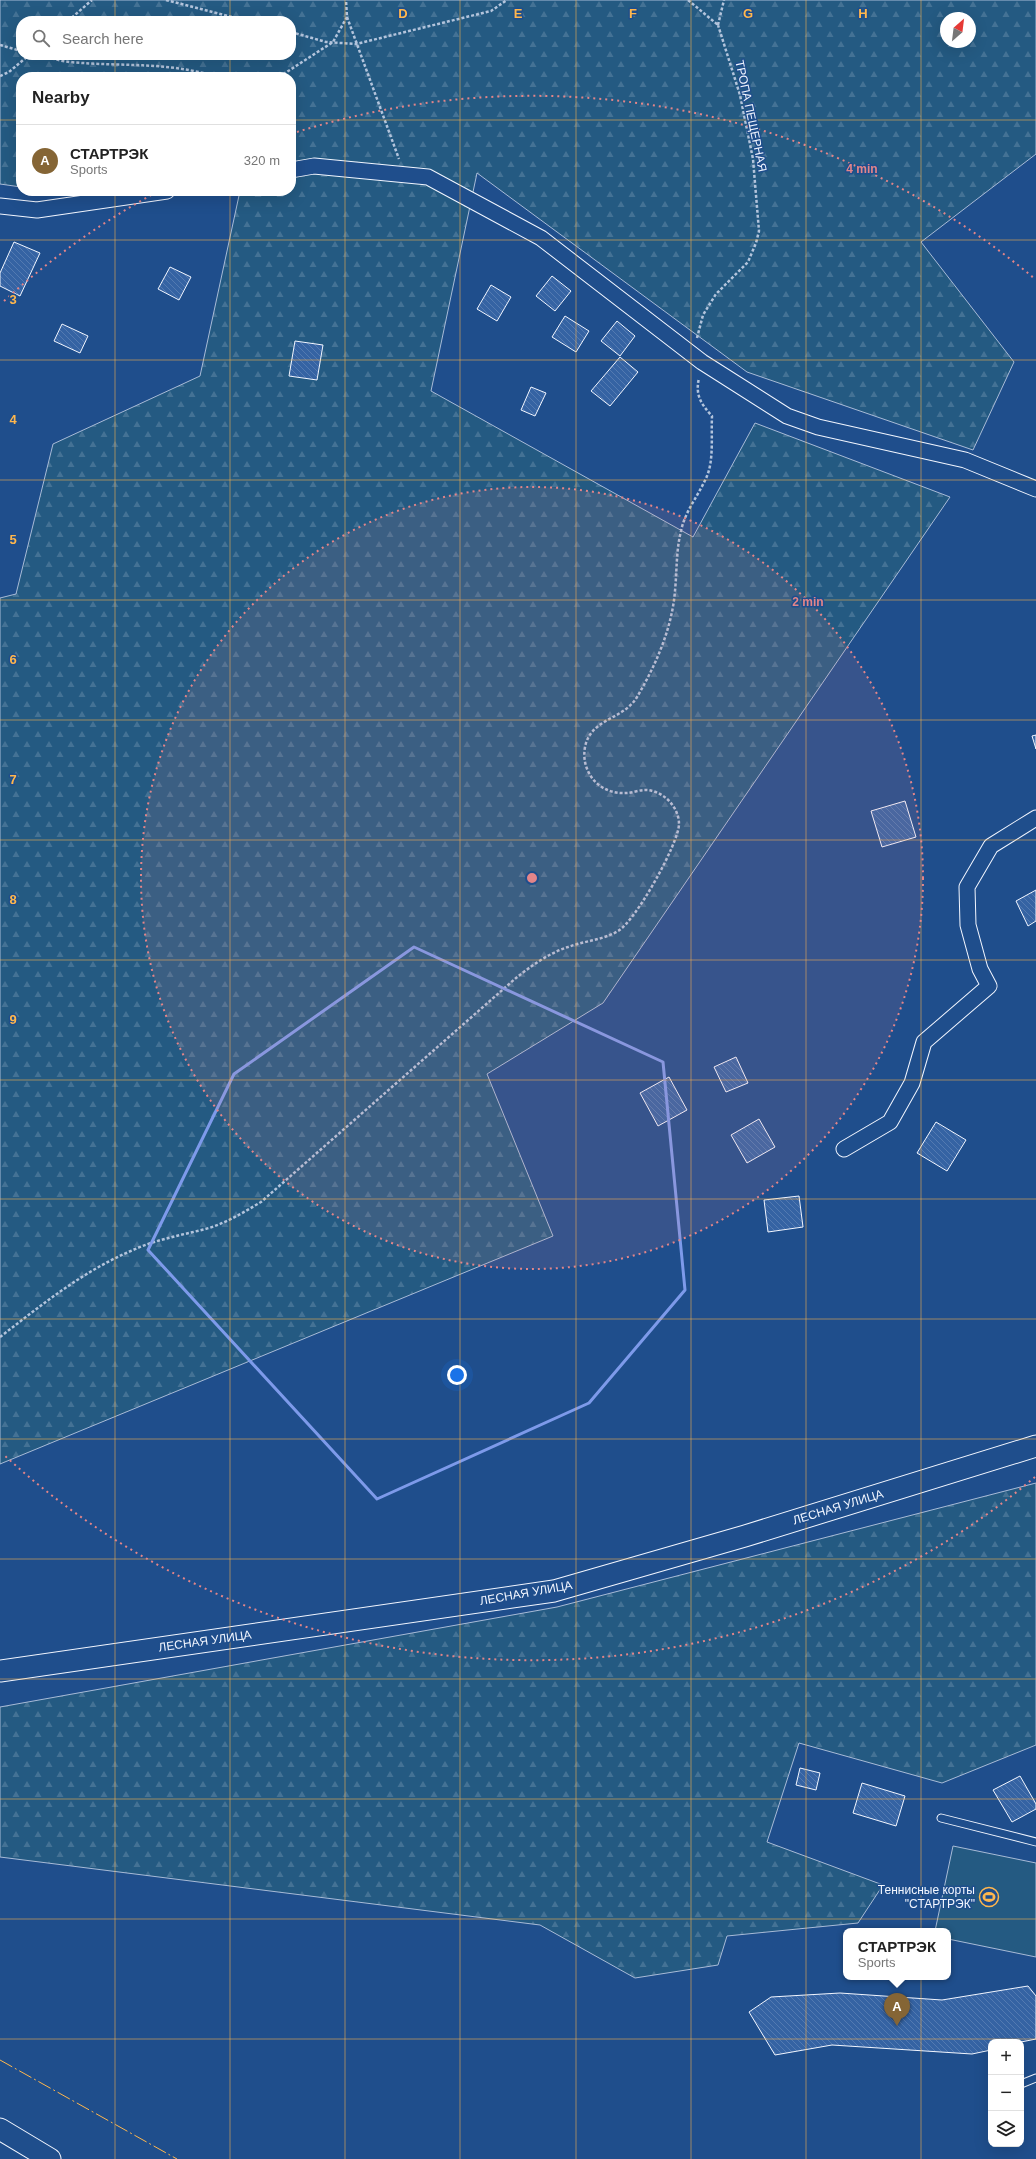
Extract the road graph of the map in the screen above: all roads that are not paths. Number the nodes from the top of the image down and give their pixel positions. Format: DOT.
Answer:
graph roads {
  1 [pos="296,169"];
  2 [pos="133,196"];
  3 [pos="0,206"];
  4 [pos="1036,489"];
  5 [pos="1036,818"];
  6 [pos="844,1149"];
  7 [pos="1036,1446"];
  8 [pos="0,1671"];
  9 [pos="940,1818"];
  10 [pos="1036,1842"];
  11 [pos="1036,2078"];
  12 [pos="1024,2083"];
  13 [pos="0,2129"];
  14 [pos="50,2159"];
  1 -- 4 [label="street"];
  2 -- 3 [label="street"];
  5 -- 6 [label="street"];
  7 -- 8 [label="main road, ЛЕСНАЯ УЛИЦА"];
  9 -- 10 [label="lane"];
  11 -- 12 [label="lane"];
  13 -- 14 [label="main road"];
}
